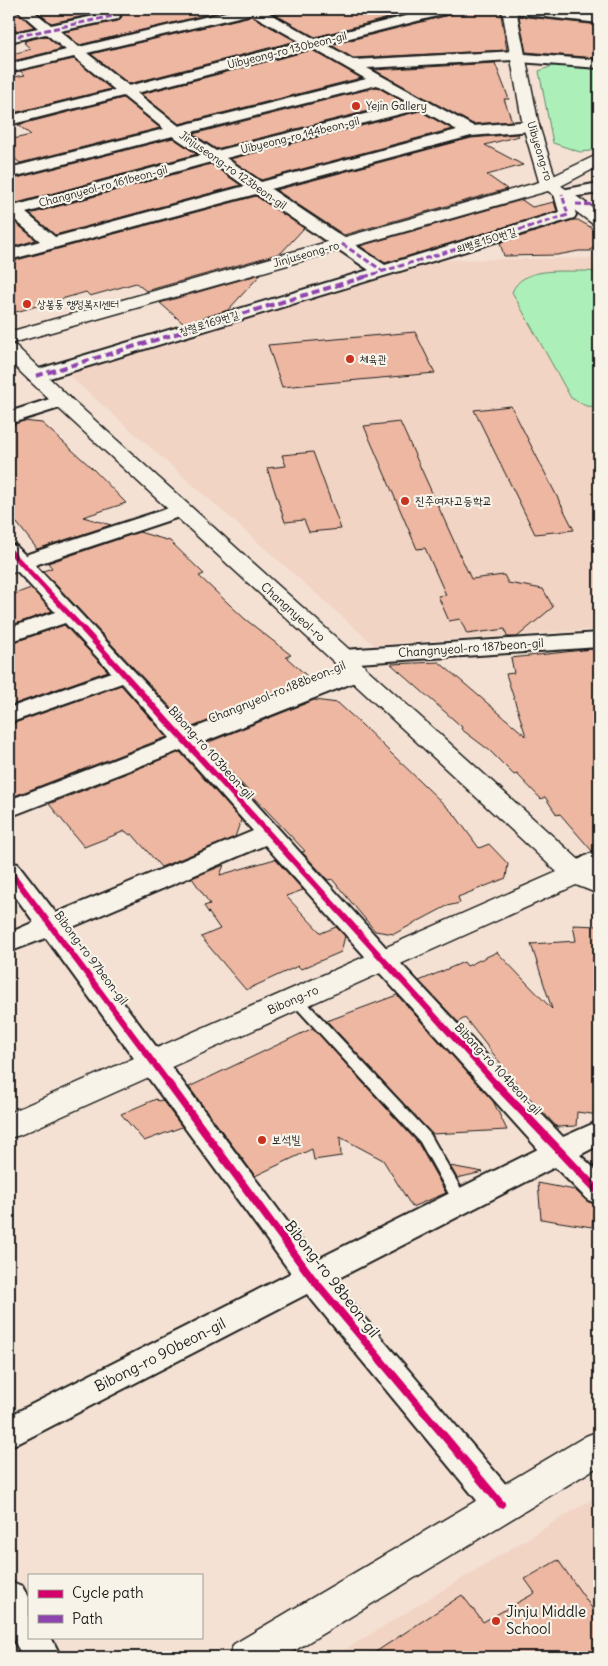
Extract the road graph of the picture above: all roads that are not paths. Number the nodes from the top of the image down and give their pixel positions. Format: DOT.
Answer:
graph roads {
  1 [pos="23,9"];
  2 [pos="254,9"];
  3 [pos="448,9"];
  4 [pos="509,9"];
  5 [pos="113,16"];
  6 [pos="599,20"];
  7 [pos="49,30"];
  8 [pos="9,38"];
  9 [pos="315,42"];
  10 [pos="78,52"];
  11 [pos="518,56"];
  12 [pos="353,64"];
  13 [pos="599,64"];
  14 [pos="9,68"];
  15 [pos="379,80"];
  16 [pos="127,91"];
  17 [pos="420,104"];
  18 [pos="9,121"];
  19 [pos="531,126"];
  20 [pos="176,131"];
  21 [pos="470,131"];
  22 [pos="212,157"];
  23 [pos="599,159"];
  24 [pos="9,173"];
  25 [pos="258,188"];
  26 [pos="599,188"];
  27 [pos="555,190"];
  28 [pos="12,211"];
  29 [pos="599,220"];
  30 [pos="52,243"];
  31 [pos="342,244"];
  32 [pos="9,255"];
  33 [pos="383,271"];
  34 [pos="9,338"];
  35 [pos="9,350"];
  36 [pos="36,376"];
  37 [pos="62,402"];
  38 [pos="9,418"];
  39 [pos="181,510"];
  40 [pos="13,560"];
  41 [pos="69,614"];
  42 [pos="9,635"];
  43 [pos="599,640"];
  44 [pos="350,665"];
  45 [pos="126,674"];
  46 [pos="9,716"];
  47 [pos="184,741"];
  48 [pos="9,809"];
  49 [pos="269,834"];
  50 [pos="9,870"];
  51 [pos="592,873"];
  52 [pos="52,925"];
  53 [pos="9,943"];
  54 [pos="382,960"];
  55 [pos="296,998"];
  56 [pos="154,1061"];
  57 [pos="9,1126"];
  58 [pos="599,1132"];
  59 [pos="559,1152"];
  60 [pos="599,1192"];
  61 [pos="460,1201"];
  62 [pos="312,1278"];
  63 [pos="9,1432"];
  64 [pos="599,1447"];
  65 [pos="501,1504"];
  66 [pos="9,1598"];
  67 [pos="28,1631"];
  68 [pos="32,1638"];
  69 [pos="42,1657"];
  70 [pos="248,1657"];
  1 -- 7 [label="street, Jinjuseong-ro 123beon-gil"];
  2 -- 9 [label="street"];
  2 -- 10 [label="street"];
  3 -- 9 [label="street, Uibyeong-ro 130beon-gil"];
  4 -- 6 [label="street"];
  4 -- 11 [label="street, Uibyeong-ro"];
  5 -- 7 [label="street"];
  7 -- 8 [label="street"];
  7 -- 10 [label="street, Jinjuseong-ro 123beon-gil"];
  9 -- 12 [label="street"];
  9 -- 16 [label="street, Uibyeong-ro 130beon-gil"];
  10 -- 14 [label="street"];
  10 -- 16 [label="street, Jinjuseong-ro 123beon-gil"];
  11 -- 12 [label="street"];
  11 -- 13 [label="street"];
  11 -- 19 [label="street, Uibyeong-ro"];
  12 -- 15 [label="street"];
  15 -- 17 [label="street"];
  15 -- 20 [label="street"];
  16 -- 18 [label="street, Uibyeong-ro 130beon-gil"];
  16 -- 20 [label="street, Jinjuseong-ro 123beon-gil"];
  17 -- 21 [label="street"];
  17 -- 22 [label="street, Uibyeong-ro 144beon-gil"];
  19 -- 21 [label="street"];
  19 -- 27 [label="street, Uibyeong-ro"];
  20 -- 22 [label="street, Jinjuseong-ro 123beon-gil"];
  20 -- 24 [label="street"];
  21 -- 25 [label="street"];
  22 -- 25 [label="street, Jinjuseong-ro 123beon-gil"];
  22 -- 28 [label="street, Changnyeol-ro 161beon-gil"];
  23 -- 27 [label="street, Jinjuseong-ro"];
  25 -- 30 [label="street"];
  25 -- 31 [label="street, Jinjuseong-ro 123beon-gil"];
  26 -- 27 [label="street"];
  27 -- 29 [label="street, Uibyeong-ro"];
  27 -- 31 [label="street, Jinjuseong-ro"];
  27 -- 33 [label="street, 의병로150번길"];
  28 -- 30 [label="street, Changnyeol-ro 161beon-gil"];
  30 -- 32 [label="street"];
  31 -- 33 [label="street, Jinjuseong-ro 123beon-gil"];
  31 -- 34 [label="street, Jinjuseong-ro"];
  33 -- 36 [label="street, 창렬로169번길"];
  35 -- 36 [label="street, Changnyeol-ro"];
  36 -- 37 [label="street, Changnyeol-ro"];
  37 -- 38 [label="street"];
  37 -- 39 [label="street, Changnyeol-ro"];
  39 -- 40 [label="street"];
  39 -- 44 [label="street, Changnyeol-ro"];
  40 -- 41 [label="street, Bibong-ro 103beon-gil"];
  41 -- 42 [label="street"];
  41 -- 45 [label="street, Bibong-ro 103beon-gil"];
  43 -- 44 [label="street, Changnyeol-ro 187beon-gil"];
  44 -- 47 [label="street, Changnyeol-ro 188beon-gil"];
  44 -- 51 [label="street, Changnyeol-ro"];
  45 -- 46 [label="street"];
  45 -- 47 [label="street, Bibong-ro 103beon-gil"];
  47 -- 48 [label="street, Changnyeol-ro 188beon-gil"];
  47 -- 49 [label="street, Bibong-ro 103beon-gil"];
  49 -- 52 [label="street, Bibong-ro 97beon-gil"];
  49 -- 54 [label="street, Bibong-ro 103beon-gil"];
  50 -- 52 [label="street, Bibong-ro 97beon-gil"];
  51 -- 54 [label="street, Bibong-ro"];
  52 -- 53 [label="street, Bibong-ro 97beon-gil"];
  52 -- 56 [label="street, Bibong-ro 97beon-gil"];
  54 -- 55 [label="street, Bibong-ro"];
  54 -- 59 [label="street, Bibong-ro 104beon-gil"];
  55 -- 56 [label="street, Bibong-ro"];
  55 -- 61 [label="lane"];
  56 -- 57 [label="street, Bibong-ro"];
  56 -- 62 [label="street, Bibong-ro 98beon-gil"];
  58 -- 59 [label="street"];
  59 -- 60 [label="street, Bibong-ro 104beon-gil"];
  59 -- 61 [label="street, Bibong-ro 98beon-gil"];
  61 -- 62 [label="street, Bibong-ro 98beon-gil"];
  62 -- 63 [label="street, Bibong-ro 90beon-gil"];
  62 -- 65 [label="street, Bibong-ro 98beon-gil"];
  64 -- 65 [label="street"];
  65 -- 70 [label="street"];
  66 -- 67 [label="street"];
  68 -- 69 [label="street"];
}
